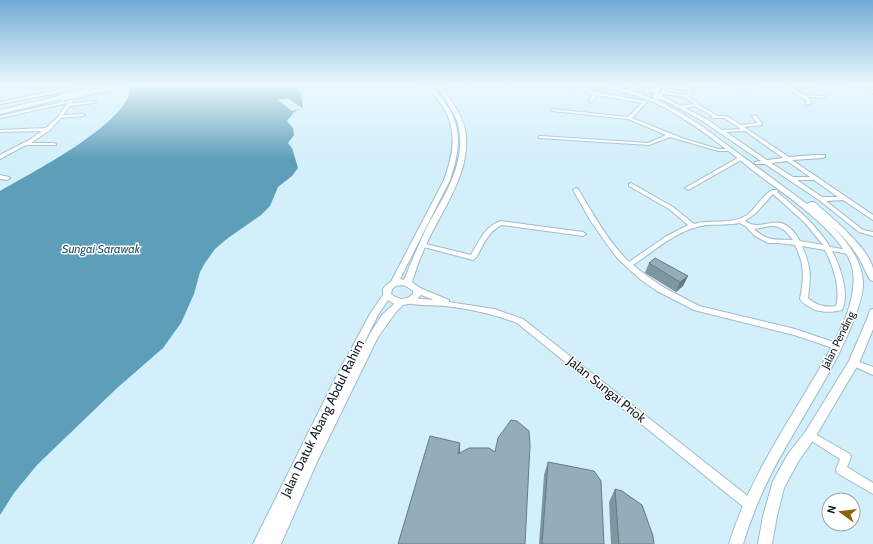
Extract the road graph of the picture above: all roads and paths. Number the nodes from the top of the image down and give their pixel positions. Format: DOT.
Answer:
graph roads {
  1 [pos="34,109"];
  2 [pos="65,109"];
  3 [pos="447,109"];
  4 [pos="453,109"];
  5 [pos="634,109"];
  6 [pos="671,109"];
  7 [pos="683,109"];
  8 [pos="704,109"];
  9 [pos="553,110"];
  10 [pos="83,115"];
  11 [pos="754,116"];
  12 [pos="0,117"];
  13 [pos="59,117"];
  14 [pos="717,117"];
  15 [pos="629,118"];
  16 [pos="699,118"];
  17 [pos="740,126"];
  18 [pos="48,130"];
  19 [pos="745,130"];
  20 [pos="0,131"];
  21 [pos="718,131"];
  22 [pos="670,135"];
  23 [pos="541,137"];
  24 [pos="26,144"];
  25 [pos="54,144"];
  26 [pos="731,150"];
  27 [pos="823,156"];
  28 [pos="0,157"];
  29 [pos="741,158"];
  30 [pos="789,160"];
  31 [pos="765,162"];
  32 [pos="757,163"];
  33 [pos="0,177"];
  34 [pos="7,178"];
  35 [pos="816,178"];
  36 [pos="792,179"];
  37 [pos="632,185"];
  38 [pos="688,188"];
  39 [pos="783,189"];
  40 [pos="576,190"];
  41 [pos="772,192"];
  42 [pos="845,198"];
  43 [pos="821,199"];
  44 [pos="872,217"];
  45 [pos="740,220"];
  46 [pos="693,226"];
  47 [pos="752,227"];
  48 [pos="583,234"];
  49 [pos="873,234"];
  50 [pos="798,243"];
  51 [pos="422,245"];
  52 [pos="827,249"];
  53 [pos="848,252"];
  54 [pos="629,266"];
  55 [pos="873,278"];
  56 [pos="394,283"];
  57 [pos="407,283"];
  58 [pos="417,290"];
  59 [pos="387,295"];
  60 [pos="406,302"];
  61 [pos="449,304"];
  62 [pos="840,305"];
  63 [pos="853,311"];
  64 [pos="873,313"];
  65 [pos="836,346"];
  66 [pos="854,363"];
  67 [pos="873,371"];
  68 [pos="810,435"];
  69 [pos="873,489"];
  70 [pos="750,505"];
  71 [pos="261,544"];
  72 [pos="274,544"];
  73 [pos="736,544"];
  74 [pos="765,544"];
  1 -- 12 [label="street"];
  2 -- 13 [label="street"];
  3 -- 56 [label="street"];
  4 -- 51 [label="street"];
  5 -- 15 [label="street"];
  6 -- 26 [label="main road, Jalan Pending"];
  7 -- 16 [label="main road"];
  8 -- 14 [label="street"];
  9 -- 15 [label="street"];
  10 -- 13 [label="street"];
  11 -- 17 [label="street"];
  13 -- 18 [label="street"];
  14 -- 16 [label="street"];
  14 -- 17 [label="street"];
  15 -- 22 [label="street"];
  16 -- 21 [label="main road"];
  17 -- 19 [label="street"];
  18 -- 20 [label="street"];
  18 -- 24 [label="street"];
  19 -- 21 [label="street"];
  19 -- 30 [label="street"];
  21 -- 31 [label="street"];
  21 -- 32 [label="main road"];
  22 -- 23 [label="street"];
  22 -- 26 [label="street"];
  24 -- 25 [label="street"];
  24 -- 28 [label="street"];
  26 -- 29 [label="main road, Jalan Pending"];
  27 -- 30 [label="street"];
  29 -- 38 [label="street"];
  29 -- 39 [label="main road, Jalan Pending"];
  30 -- 31 [label="street"];
  30 -- 35 [label="street"];
  31 -- 32 [label="street"];
  31 -- 36 [label="street"];
  32 -- 55 [label="main road"];
  33 -- 34 [label="street"];
  35 -- 36 [label="street"];
  35 -- 42 [label="street"];
  36 -- 43 [label="street"];
  37 -- 46 [label="street"];
  39 -- 41 [label="street"];
  39 -- 53 [label="main road, Jalan Pending"];
  40 -- 54 [label="street"];
  41 -- 45 [label="street"];
  41 -- 52 [label="street"];
  42 -- 43 [label="street"];
  42 -- 44 [label="street"];
  43 -- 49 [label="street"];
  45 -- 46 [label="street"];
  45 -- 47 [label="street"];
  46 -- 54 [label="street"];
  47 -- 50 [label="street"];
  47 -- 50 [label="street"];
  48 -- 51 [label="street"];
  50 -- 52 [label="street"];
  50 -- 62 [label="street"];
  51 -- 57 [label="street"];
  52 -- 53 [label="street"];
  52 -- 62 [label="street"];
  53 -- 63 [label="main road, Jalan Pending"];
  54 -- 65 [label="street"];
  56 -- 57 [label="street"];
  56 -- 59 [label="street"];
  57 -- 58 [label="street"];
  58 -- 60 [label="street"];
  58 -- 61 [label="street"];
  59 -- 60 [label="street"];
  59 -- 71 [label="street, Jalan Datuk Abang Abdul Rahim"];
  60 -- 61 [label="street"];
  60 -- 72 [label="street, Jalan Datuk Abang Abdul Rahim"];
  61 -- 70 [label="street, Jalan Sungai Priok"];
  62 -- 63 [label="street"];
  63 -- 65 [label="main road, Jalan Pending"];
  64 -- 66 [label="main road, Jalan Pending"];
  65 -- 70 [label="main road, Jalan Pending"];
  66 -- 67 [label="street"];
  66 -- 68 [label="main road, Jalan Pending"];
  68 -- 69 [label="street"];
  68 -- 74 [label="main road, Jalan Pending"];
  70 -- 73 [label="main road, Jalan Pending"];
}
